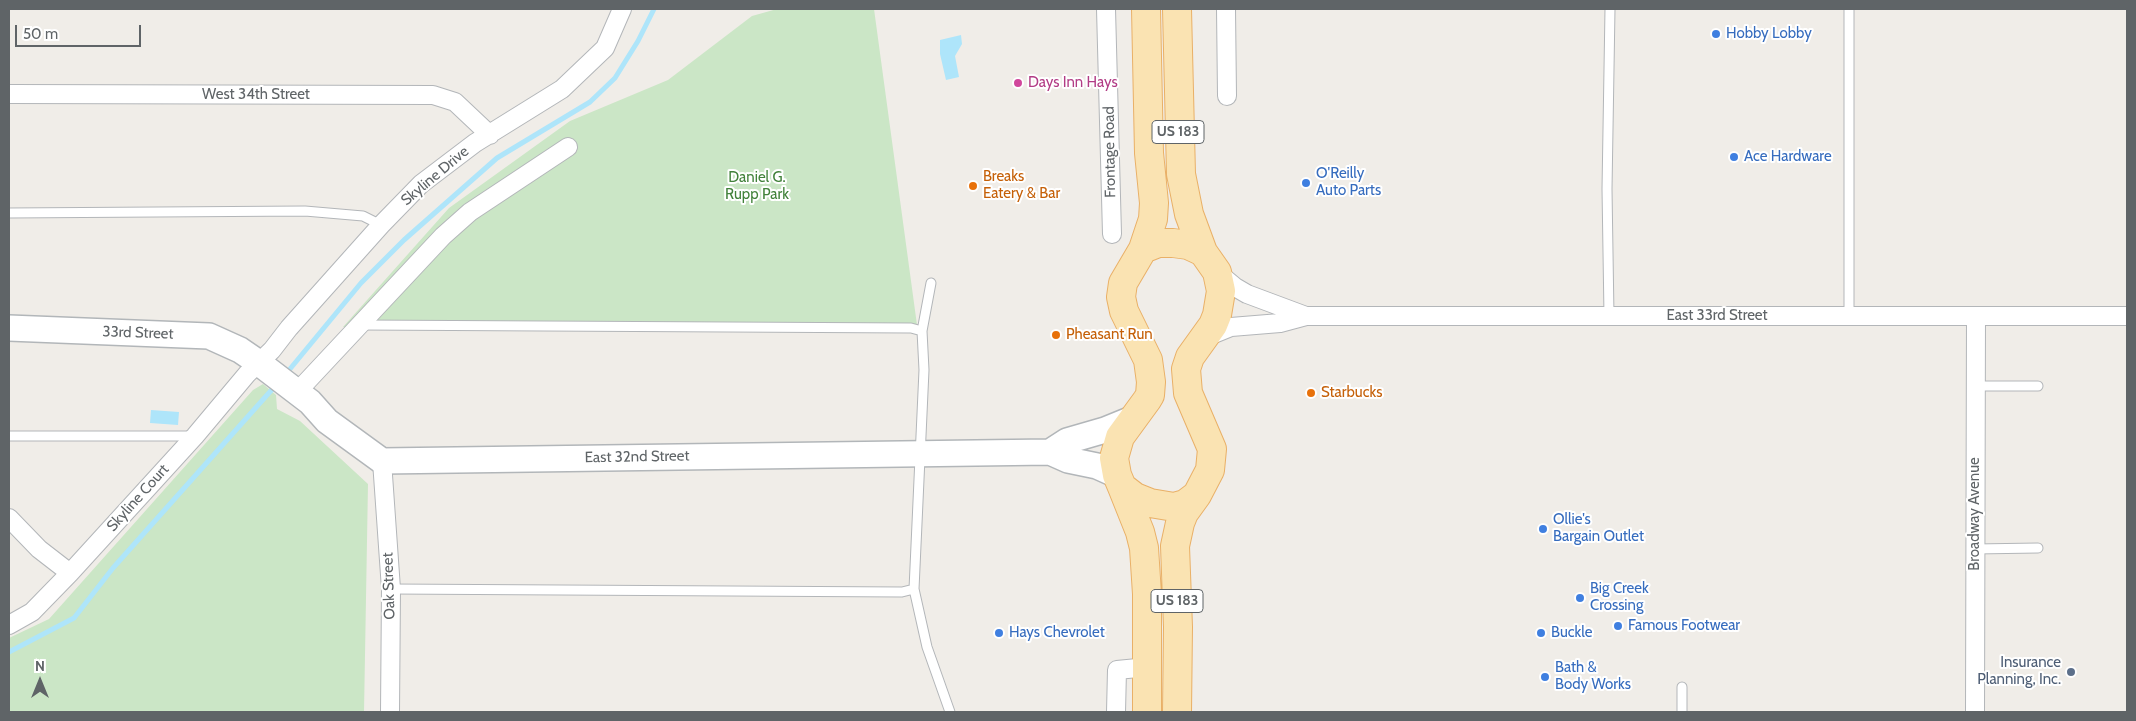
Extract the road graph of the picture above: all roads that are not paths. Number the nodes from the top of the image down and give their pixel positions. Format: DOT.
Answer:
graph roads {
  1 [pos="622,9"];
  2 [pos="1106,9"];
  3 [pos="1146,9"];
  4 [pos="1177,9"];
  5 [pos="1226,9"];
  6 [pos="1610,9"];
  7 [pos="1849,9"];
  8 [pos="9,94"];
  9 [pos="1227,96"];
  10 [pos="490,135"];
  11 [pos="568,147"];
  12 [pos="9,213"];
  13 [pos="380,225"];
  14 [pos="1112,234"];
  15 [pos="1143,248"];
  16 [pos="1210,262"];
  17 [pos="931,283"];
  18 [pos="1306,316"];
  19 [pos="1609,316"];
  20 [pos="1849,316"];
  21 [pos="1976,316"];
  22 [pos="2127,316"];
  23 [pos="360,325"];
  24 [pos="9,328"];
  25 [pos="922,331"];
  26 [pos="1204,338"];
  27 [pos="259,363"];
  28 [pos="1976,386"];
  29 [pos="2038,386"];
  30 [pos="297,392"];
  31 [pos="1132,419"];
  32 [pos="9,436"];
  33 [pos="195,436"];
  34 [pos="1050,452"];
  35 [pos="920,453"];
  36 [pos="382,461"];
  37 [pos="1120,481"];
  38 [pos="1198,495"];
  39 [pos="9,518"];
  40 [pos="2038,548"];
  41 [pos="1975,549"];
  42 [pos="70,573"];
  43 [pos="914,588"];
  44 [pos="391,589"];
  45 [pos="9,625"];
  46 [pos="1148,666"];
  47 [pos="1682,687"];
  48 [pos="390,712"];
  49 [pos="950,712"];
  50 [pos="1116,712"];
  51 [pos="1147,712"];
  52 [pos="1177,712"];
  53 [pos="1682,712"];
  54 [pos="1975,712"];
  1 -- 10 [label="street, Skyline Drive"];
  2 -- 14 [label="street, Frontage Road"];
  3 -- 15 [label="main road, US 183"];
  4 -- 16 [label="main road, US 183"];
  5 -- 9 [label="street"];
  6 -- 19 [label="lane"];
  7 -- 20 [label="lane"];
  8 -- 10 [label="street, West 34th Street"];
  10 -- 13 [label="street, Skyline Drive"];
  11 -- 23 [label="street"];
  12 -- 13 [label="lane"];
  13 -- 27 [label="street, Skyline Drive"];
  15 -- 16 [label="main road"];
  15 -- 31 [label="main road"];
  16 -- 18 [label="street, East 33rd Street"];
  16 -- 26 [label="main road"];
  17 -- 25 [label="lane"];
  18 -- 19 [label="street, East 33rd Street"];
  18 -- 26 [label="street, East 33rd Street"];
  19 -- 20 [label="street, East 33rd Street"];
  20 -- 21 [label="street, East 33rd Street"];
  21 -- 22 [label="street, East 33rd Street"];
  21 -- 28 [label="street, Broadway Avenue"];
  23 -- 25 [label="lane"];
  23 -- 30 [label="street"];
  24 -- 27 [label="street, 33rd Street"];
  25 -- 35 [label="lane"];
  26 -- 38 [label="main road"];
  27 -- 30 [label="street"];
  27 -- 33 [label="street, Skyline Court"];
  28 -- 29 [label="lane"];
  28 -- 41 [label="street, Broadway Avenue"];
  30 -- 36 [label="street"];
  31 -- 34 [label="street, East 32nd Street"];
  31 -- 37 [label="main road"];
  32 -- 33 [label="lane"];
  33 -- 42 [label="street, Skyline Court"];
  34 -- 35 [label="street, East 32nd Street"];
  34 -- 37 [label="street, East 32nd Street"];
  35 -- 36 [label="street, East 32nd Street"];
  35 -- 43 [label="lane"];
  36 -- 44 [label="street, Oak Street"];
  37 -- 38 [label="main road"];
  37 -- 46 [label="main road, US 183"];
  38 -- 52 [label="main road, US 183"];
  39 -- 42 [label="street"];
  40 -- 41 [label="lane"];
  41 -- 54 [label="street, Broadway Avenue"];
  42 -- 45 [label="street, Skyline Court"];
  43 -- 44 [label="lane"];
  43 -- 49 [label="lane"];
  44 -- 48 [label="street, Oak Street"];
  46 -- 50 [label="street"];
  46 -- 51 [label="main road, US 183"];
  47 -- 53 [label="lane"];
}
